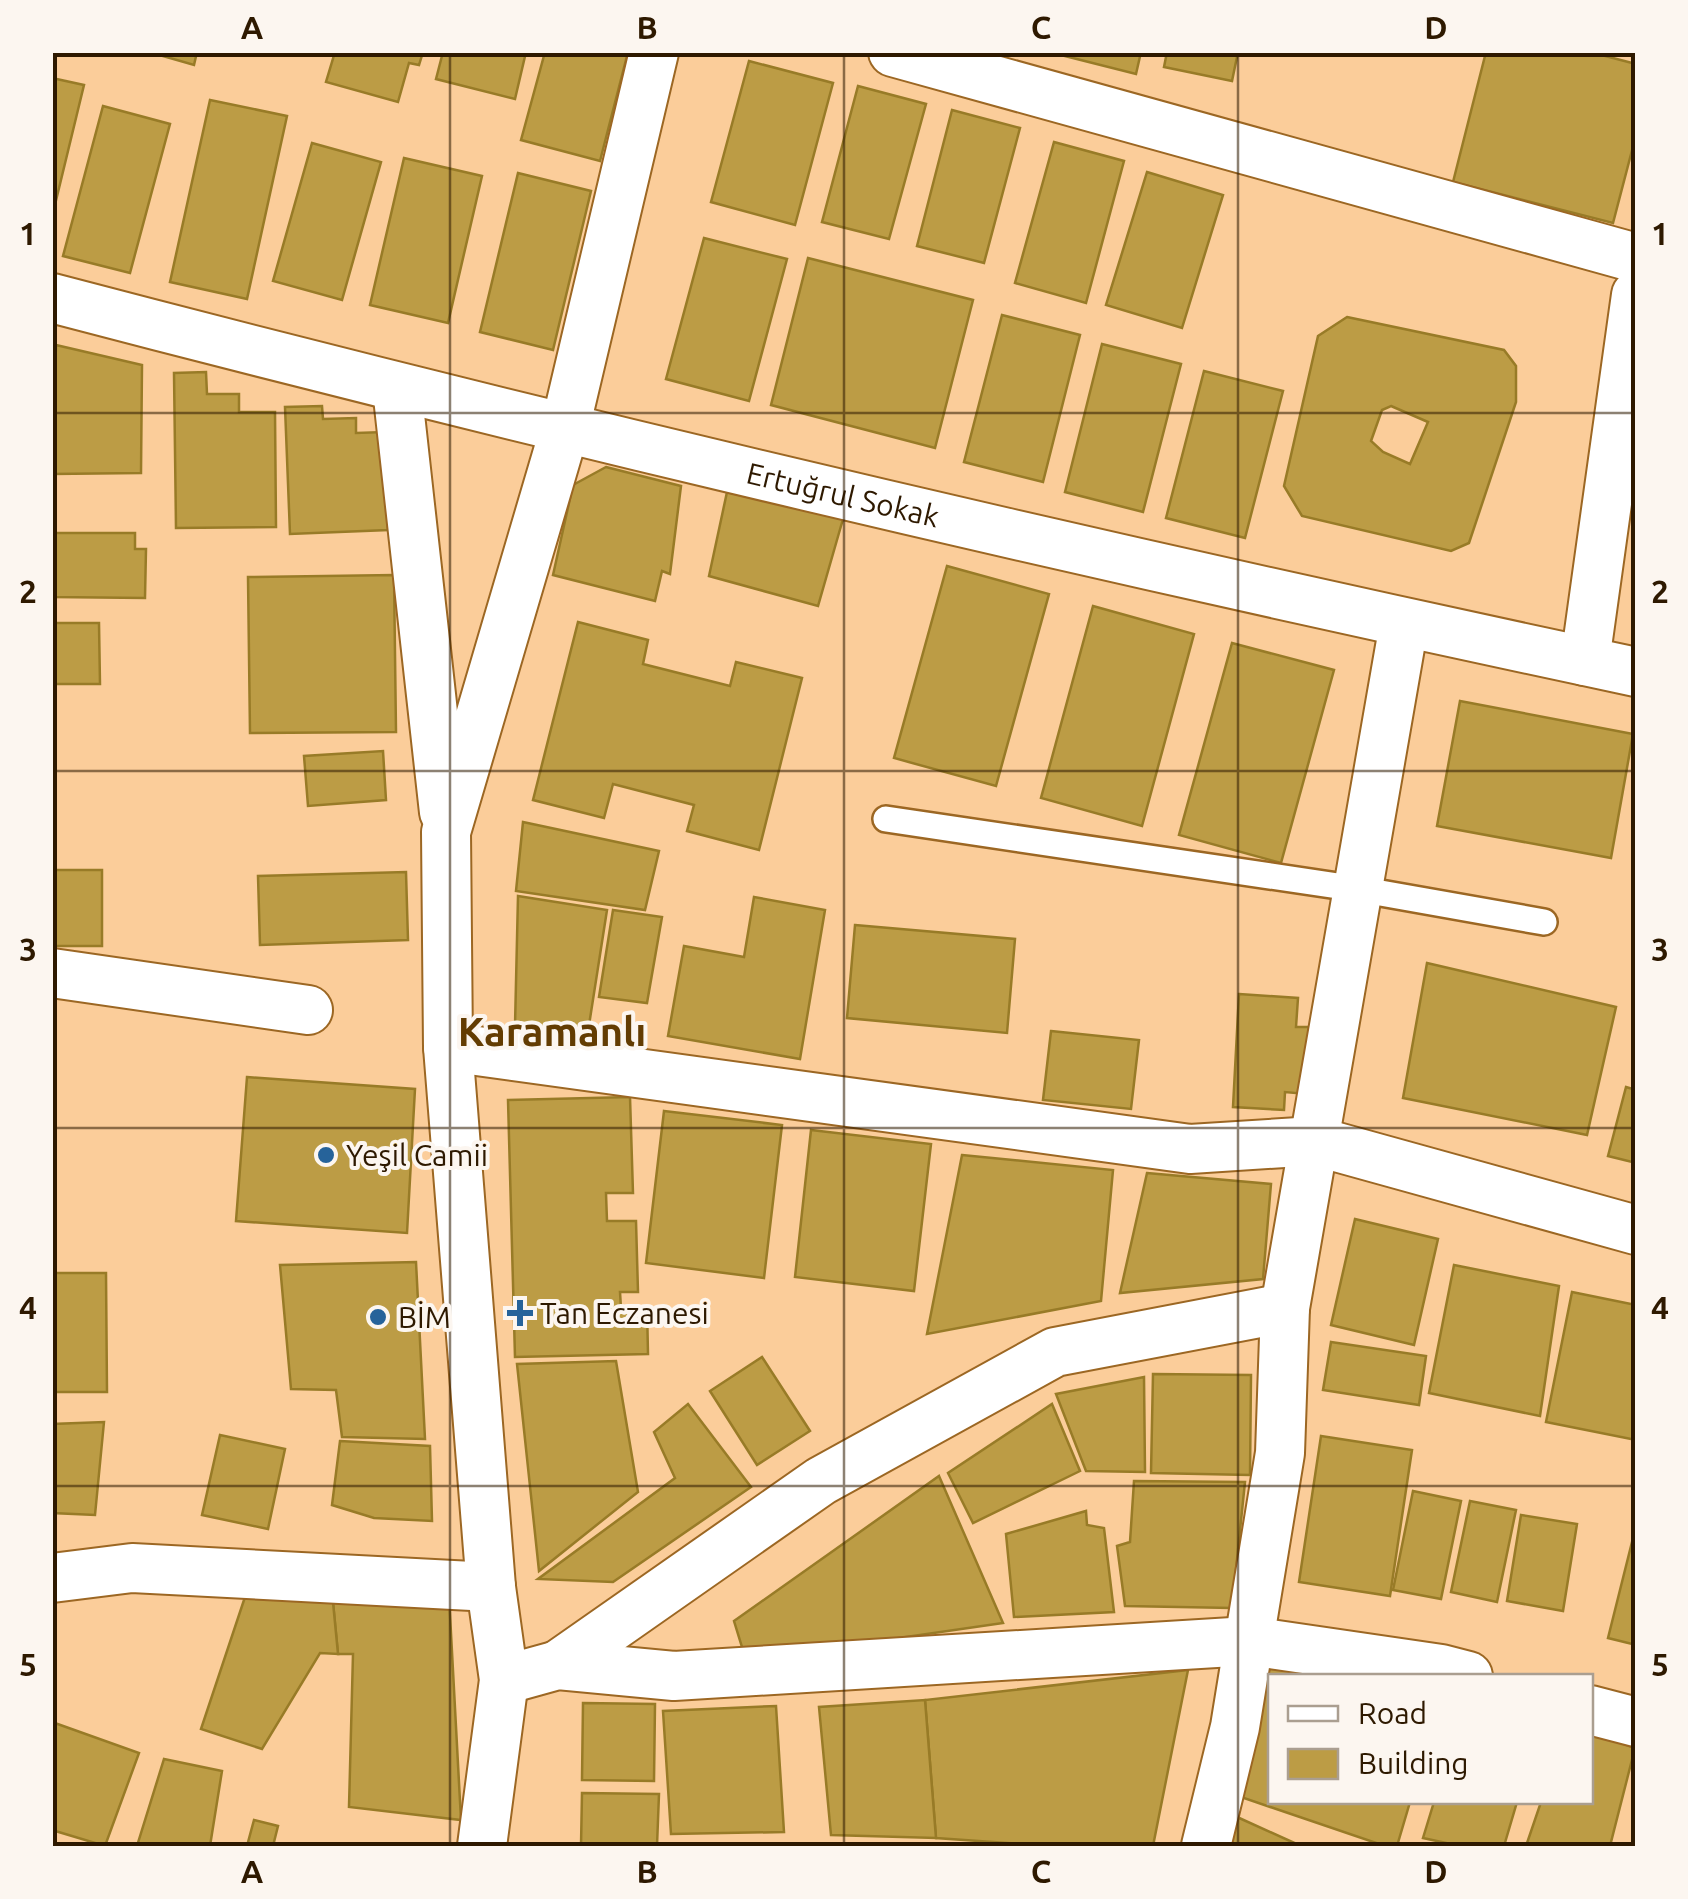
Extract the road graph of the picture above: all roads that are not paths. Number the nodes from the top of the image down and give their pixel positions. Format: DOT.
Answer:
graph roads {
  1 [pos="654,52"];
  2 [pos="893,52"];
  3 [pos="1636,258"];
  4 [pos="1636,295"];
  5 [pos="52,298"];
  6 [pos="397,388"];
  7 [pos="566,428"];
  8 [pos="1404,624"];
  9 [pos="1585,661"];
  10 [pos="1636,672"];
  11 [pos="886,819"];
  12 [pos="446,832"];
  13 [pos="1358,889"];
  14 [pos="1544,922"];
  15 [pos="52,973"];
  16 [pos="308,1010"];
  17 [pos="448,1046"];
  18 [pos="1314,1141"];
  19 [pos="1636,1230"];
  20 [pos="1285,1308"];
  21 [pos="52,1578"];
  22 [pos="491,1587"];
  23 [pos="1249,1641"];
  24 [pos="558,1665"];
  25 [pos="1460,1674"];
  26 [pos="504,1680"];
  27 [pos="1593,1711"];
  28 [pos="1636,1722"];
  29 [pos="482,1846"];
  30 [pos="1206,1846"];
  1 -- 7 [label="street"];
  2 -- 3 [label="street"];
  4 -- 9 [label="street"];
  5 -- 6 [label="street, Ertuğrul Sokak"];
  6 -- 7 [label="street, Ertuğrul Sokak"];
  6 -- 12 [label="street"];
  7 -- 8 [label="street, Ertuğrul Sokak"];
  7 -- 12 [label="street"];
  8 -- 9 [label="street, Ertuğrul Sokak"];
  8 -- 13 [label="street"];
  9 -- 10 [label="street, Ertuğrul Sokak"];
  11 -- 13 [label="lane"];
  12 -- 17 [label="street"];
  13 -- 14 [label="lane"];
  13 -- 18 [label="street"];
  15 -- 16 [label="street"];
  17 -- 18 [label="street"];
  17 -- 22 [label="street"];
  18 -- 19 [label="street"];
  18 -- 20 [label="street"];
  20 -- 23 [label="street"];
  20 -- 24 [label="street"];
  21 -- 22 [label="street"];
  22 -- 26 [label="street"];
  23 -- 24 [label="street"];
  23 -- 25 [label="street"];
  23 -- 30 [label="street"];
  24 -- 26 [label="street"];
  26 -- 29 [label="street"];
  27 -- 28 [label="street"];
}
